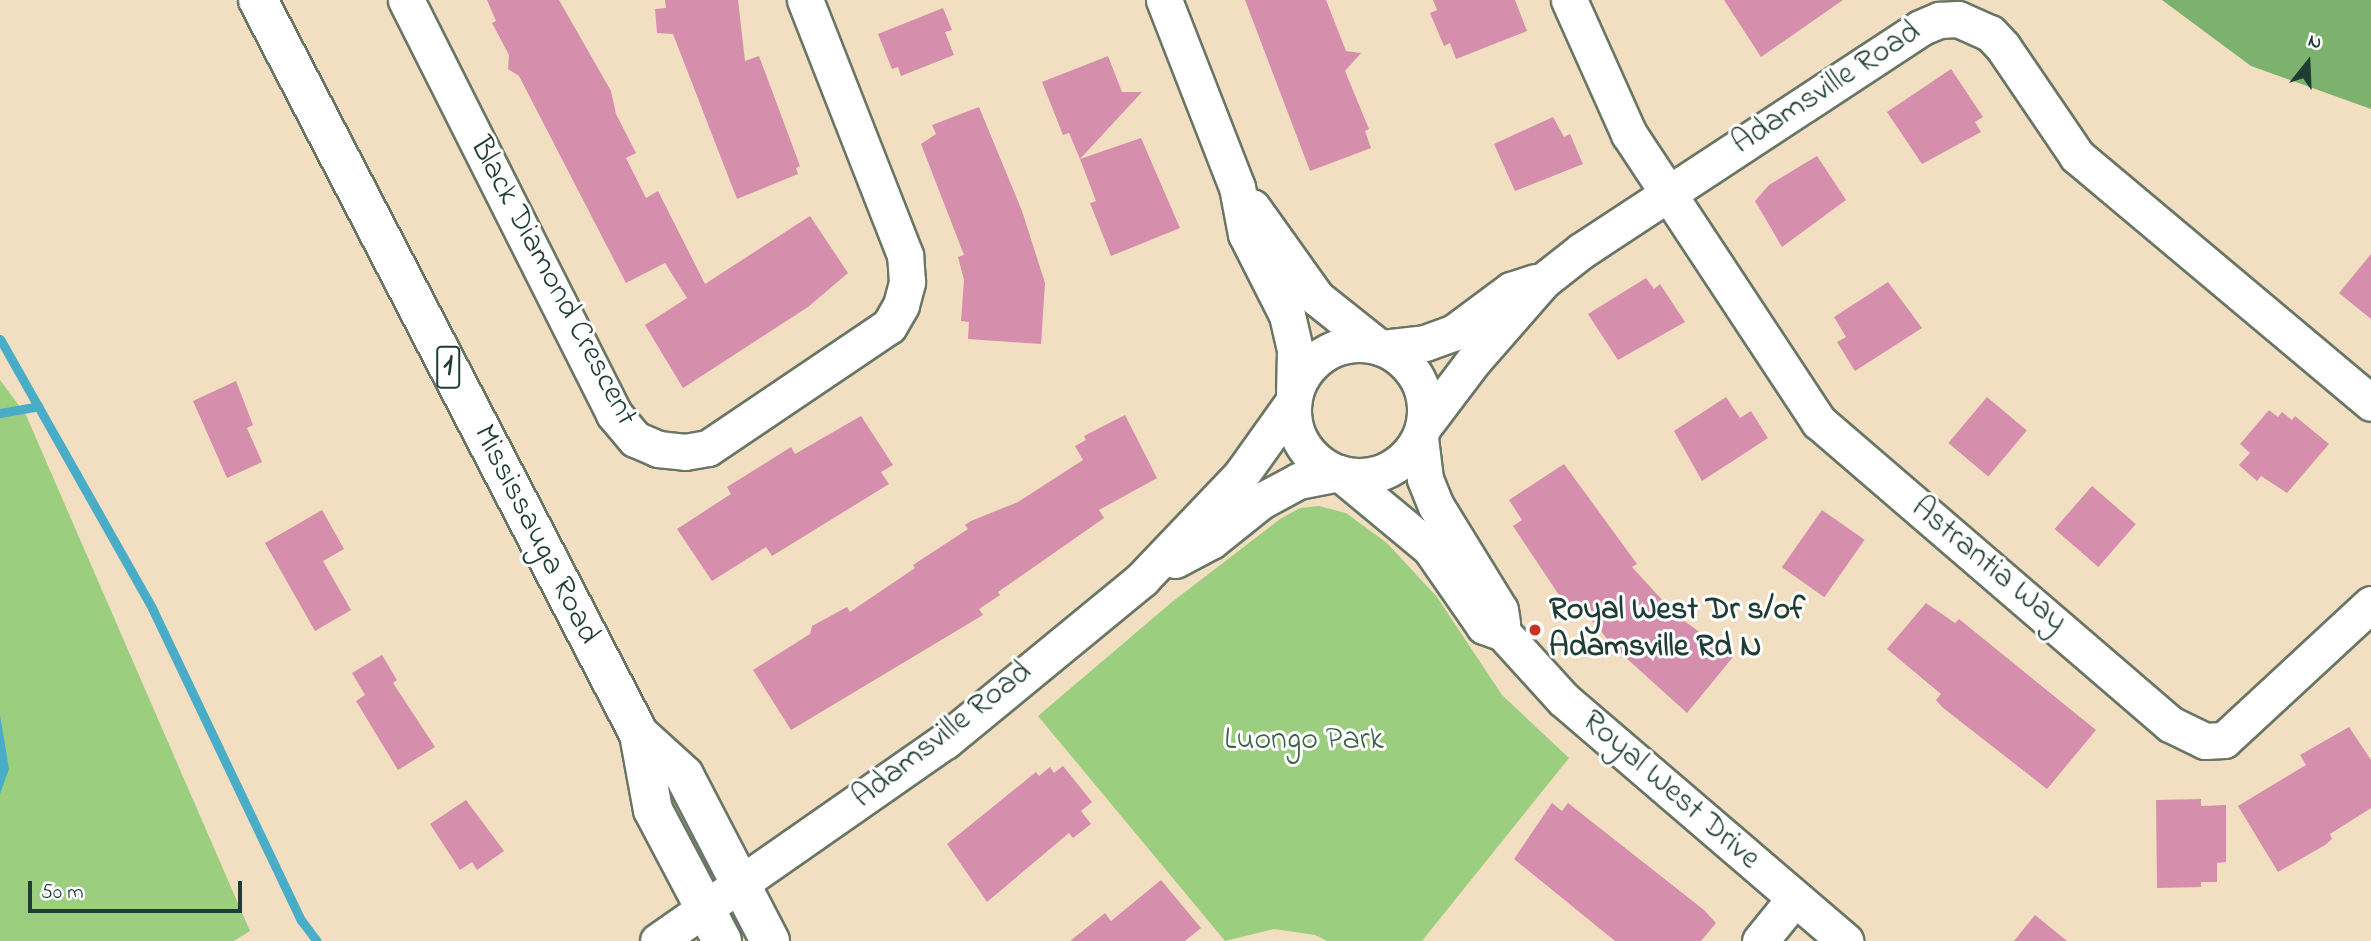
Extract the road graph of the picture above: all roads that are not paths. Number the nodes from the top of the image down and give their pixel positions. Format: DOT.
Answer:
graph roads {
  1 [pos="258,0"];
  2 [pos="406,0"];
  3 [pos="805,0"];
  4 [pos="1164,0"];
  5 [pos="1569,0"];
  6 [pos="1237,187"];
  7 [pos="1665,192"];
  8 [pos="1543,281"];
  9 [pos="1379,347"];
  10 [pos="1294,398"];
  11 [pos="2371,403"];
  12 [pos="1422,432"];
  13 [pos="1341,474"];
  14 [pos="1142,579"];
  15 [pos="2371,604"];
  16 [pos="1503,633"];
  17 [pos="639,734"];
  18 [pos="740,886"];
  19 [pos="1794,899"];
  20 [pos="715,925"];
  21 [pos="658,941"];
  22 [pos="771,941"];
  23 [pos="1760,941"];
  24 [pos="1844,941"];
  1 -- 17 [label="main road, Mississauga Road / 1"];
  2 -- 3 [label="street, Black Diamond Crescent"];
  4 -- 6 [label="street"];
  5 -- 7 [label="street, Astrantia Way"];
  6 -- 9 [label="street"];
  6 -- 10 [label="street"];
  7 -- 8 [label="street, Adamsville Road"];
  7 -- 11 [label="street, Adamsville Road"];
  7 -- 15 [label="street, Astrantia Way"];
  8 -- 9 [label="street, Adamsville Road"];
  8 -- 12 [label="street, Adamsville Road"];
  9 -- 10 [label="street"];
  9 -- 12 [label="street"];
  10 -- 13 [label="street"];
  10 -- 14 [label="street, Adamsville Road"];
  12 -- 13 [label="street"];
  12 -- 16 [label="street, Royal West Drive"];
  13 -- 14 [label="street, Adamsville Road"];
  13 -- 16 [label="street, Royal West Drive"];
  14 -- 18 [label="street, Adamsville Road"];
  16 -- 19 [label="street, Royal West Drive"];
  17 -- 18 [label="main road, Mississauga Road / 1"];
  17 -- 20 [label="main road, Mississauga Road / 1"];
  18 -- 20 [label="street, Adamsville Road"];
  18 -- 22 [label="main road, Mississauga Road / 1"];
  19 -- 23 [label="street"];
  19 -- 24 [label="street, Royal West Drive"];
  20 -- 21 [label="street, Adamsville Road"];
}
